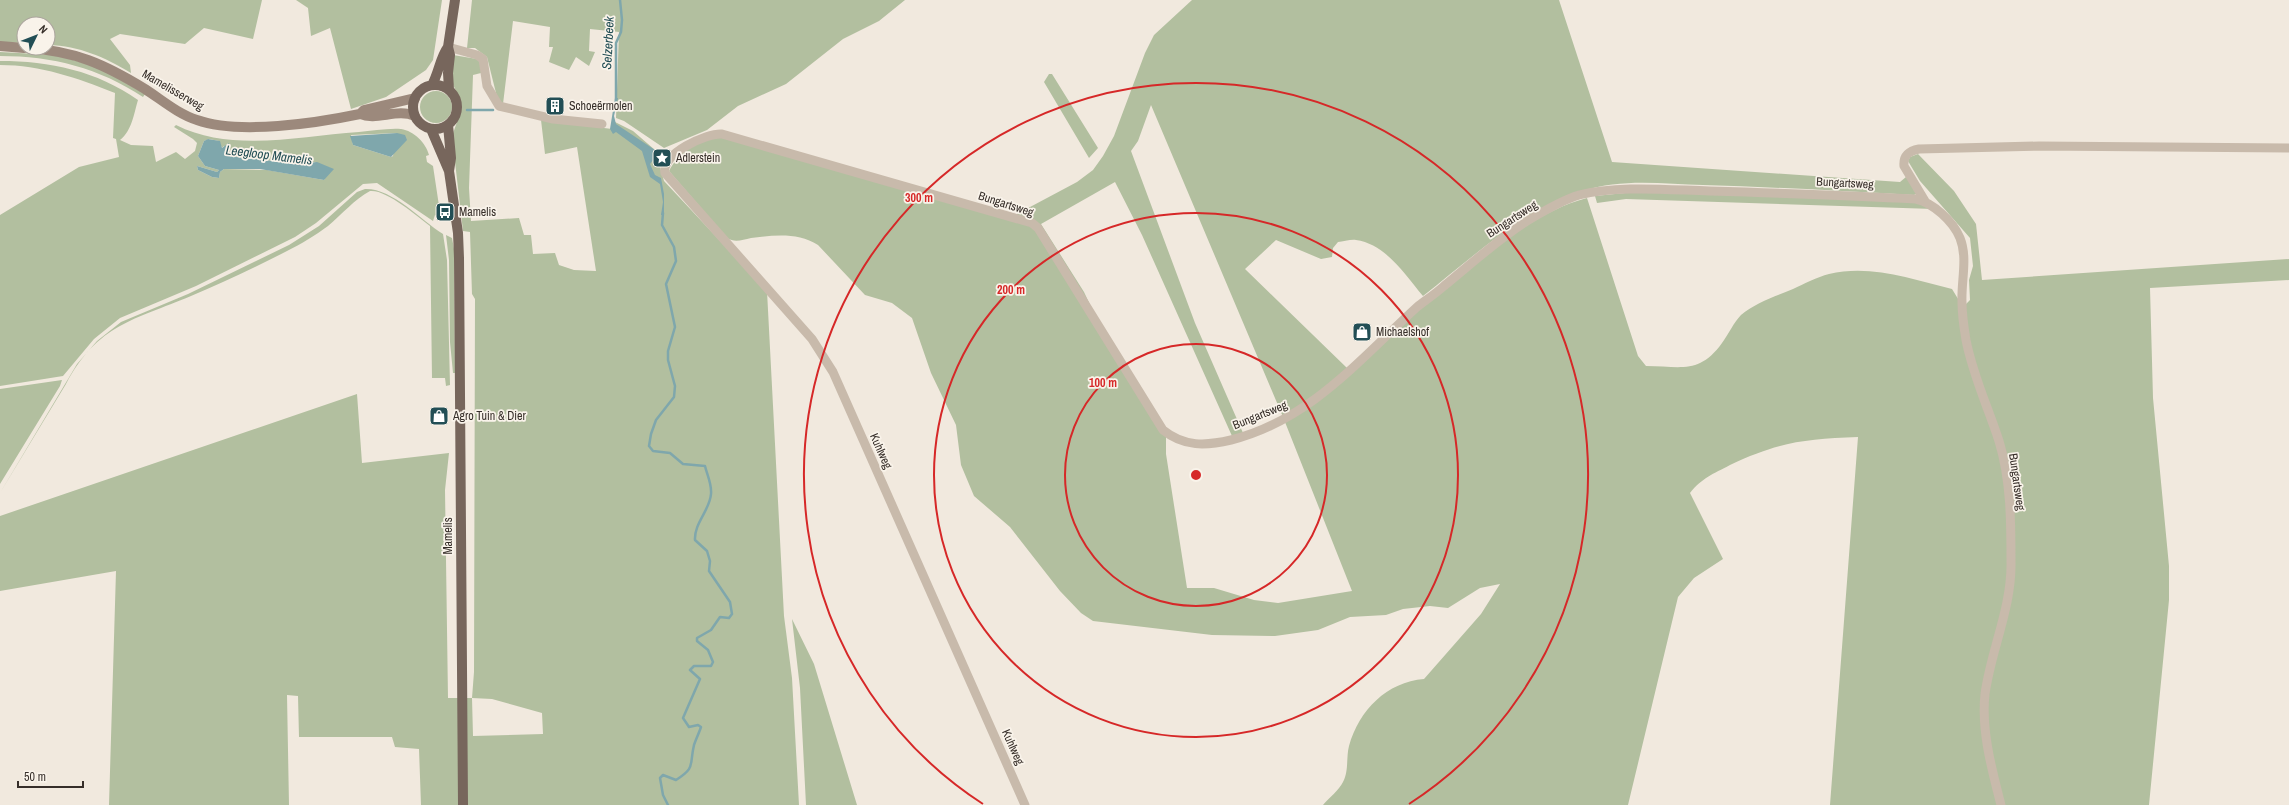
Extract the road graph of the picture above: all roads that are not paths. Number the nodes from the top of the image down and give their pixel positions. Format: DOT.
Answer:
graph roads {
  1 [pos="455,0"];
  2 [pos="0,46"];
  3 [pos="448,46"];
  4 [pos="16,47"];
  5 [pos="56,51"];
  6 [pos="432,85"];
  7 [pos="449,89"];
  8 [pos="415,98"];
  9 [pos="360,114"];
  10 [pos="415,116"];
  11 [pos="602,124"];
  12 [pos="448,125"];
  13 [pos="431,129"];
  14 [pos="2289,148"];
  15 [pos="679,150"];
  16 [pos="449,172"];
  17 [pos="1925,201"];
  18 [pos="463,805"];
  19 [pos="1025,805"];
  20 [pos="2001,805"];
  1 -- 3 [label="main road"];
  2 -- 4 [label="street, Mamelisserweg"];
  3 -- 6 [label="main road"];
  3 -- 7 [label="main road"];
  3 -- 11 [label="street"];
  5 -- 9 [label="street, Mamelisserweg"];
  6 -- 7 [label="main road"];
  6 -- 8 [label="main road"];
  7 -- 12 [label="main road"];
  8 -- 9 [label="street, Mamelisserweg"];
  8 -- 10 [label="main road"];
  9 -- 10 [label="street, Mamelisserweg"];
  10 -- 13 [label="main road"];
  12 -- 13 [label="main road"];
  12 -- 16 [label="main road, Mamelis"];
  13 -- 16 [label="main road, Mamelis"];
  14 -- 17 [label="street"];
  15 -- 17 [label="street, Bungartsweg"];
  15 -- 19 [label="street, Kuhlweg"];
  16 -- 18 [label="main road, Mamelis"];
  17 -- 20 [label="street, Bungartsweg"];
}
